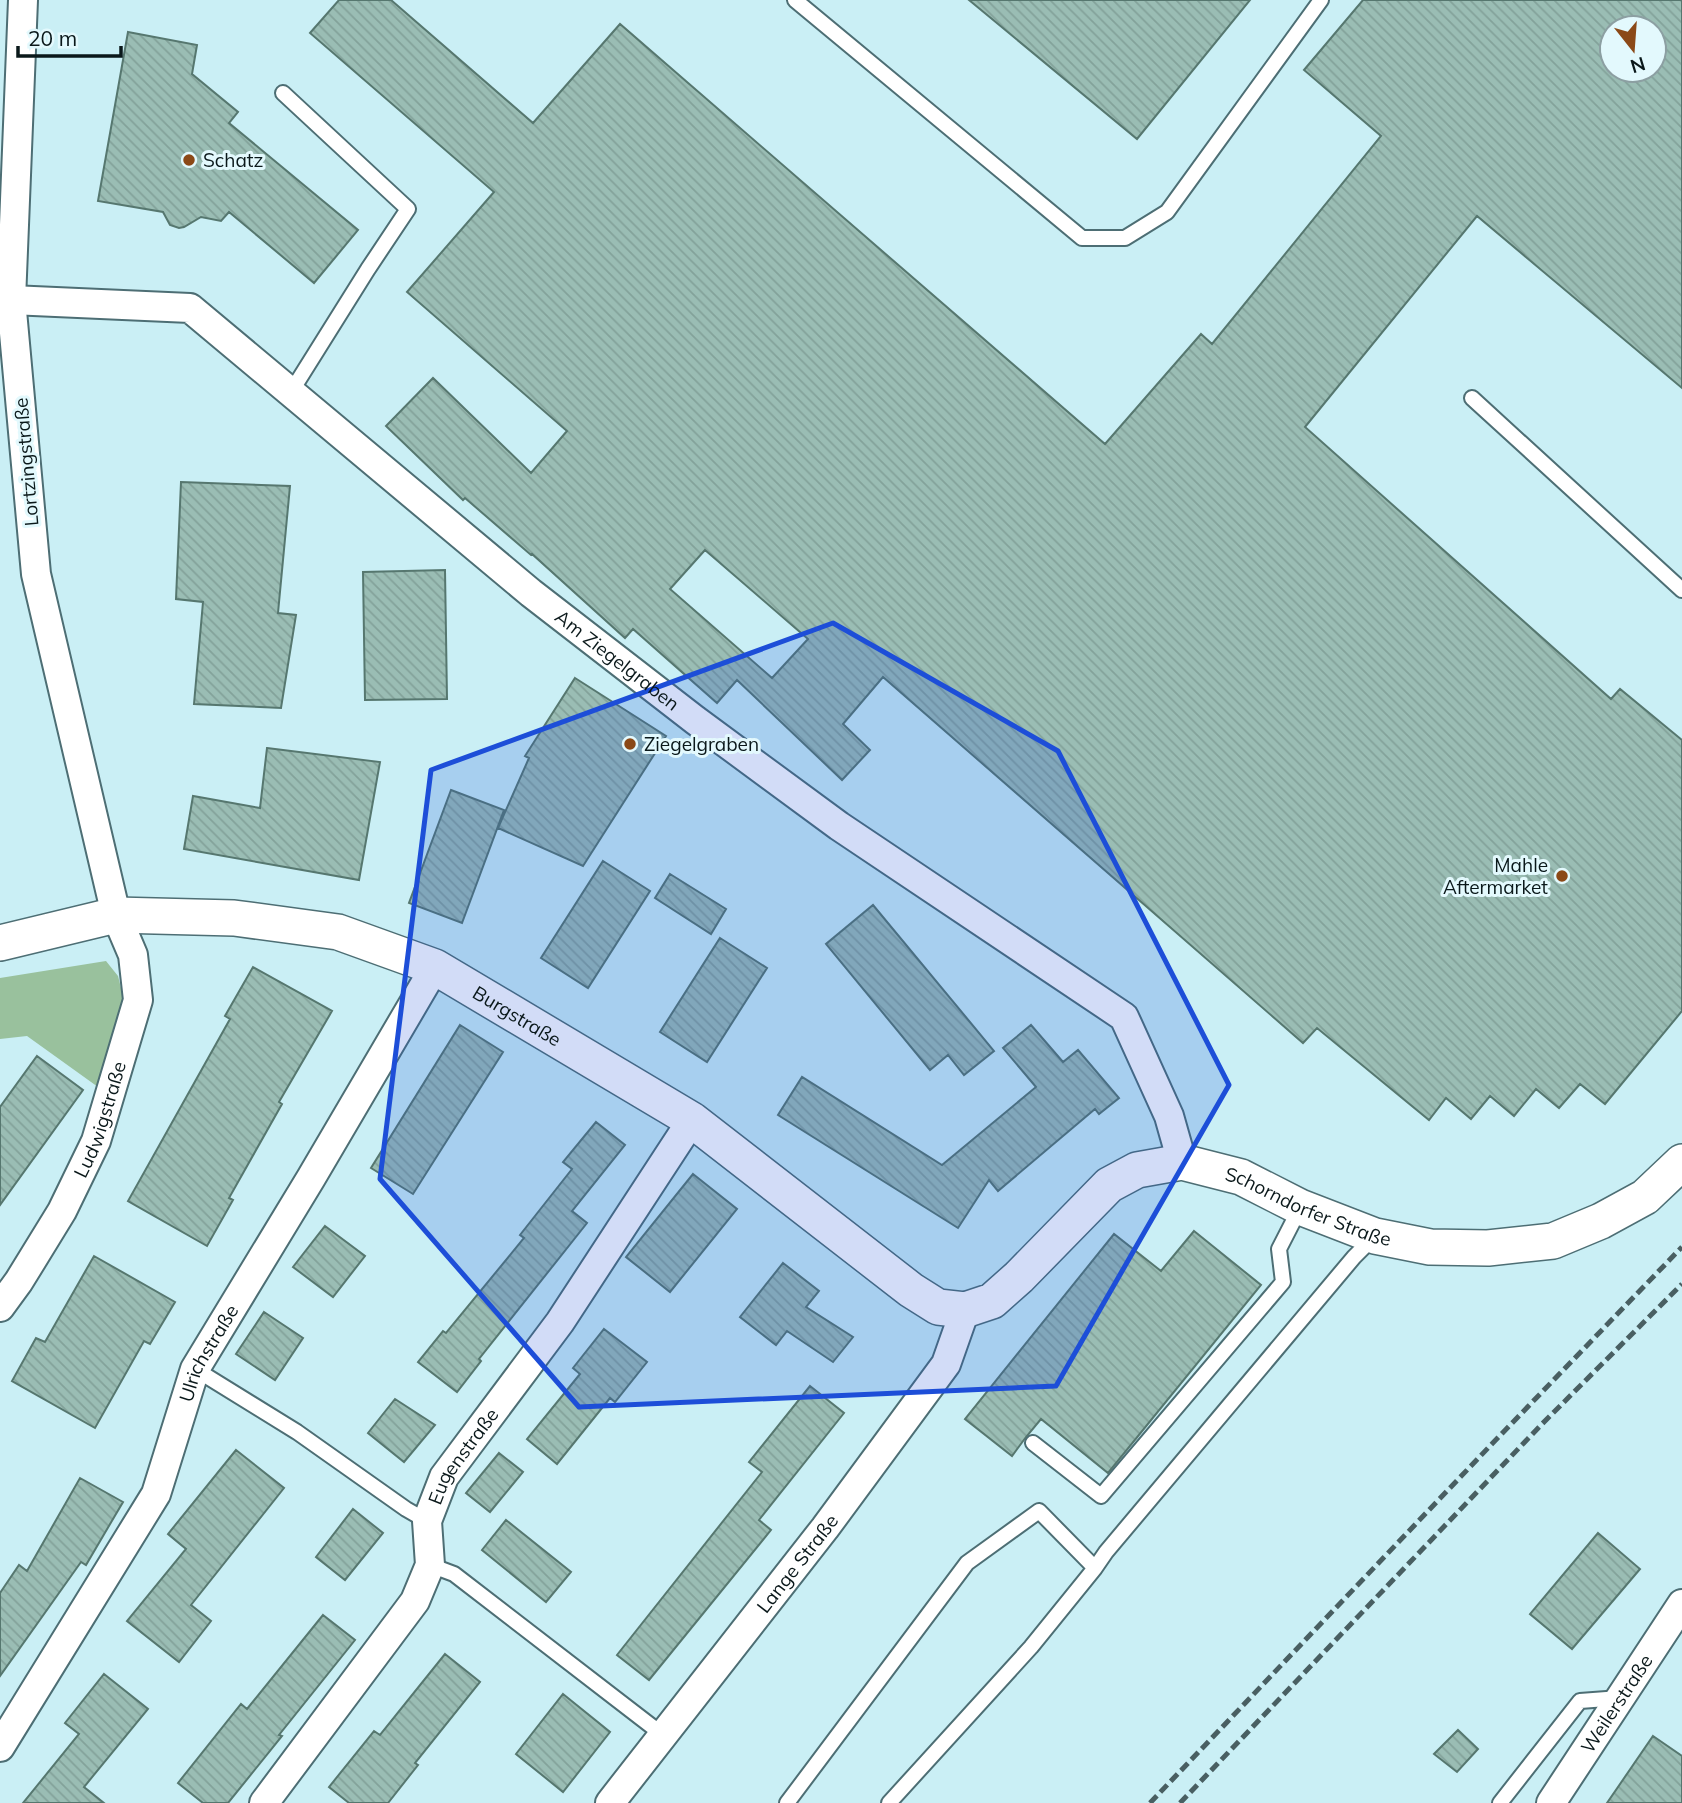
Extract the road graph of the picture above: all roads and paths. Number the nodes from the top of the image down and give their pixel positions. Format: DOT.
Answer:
graph roads {
  1 [pos="23,0"];
  2 [pos="795,0"];
  3 [pos="1321,0"];
  4 [pos="283,93"];
  5 [pos="11,300"];
  6 [pos="291,392"];
  7 [pos="1472,398"];
  8 [pos="1682,590"];
  9 [pos="116,915"];
  10 [pos="0,943"];
  11 [pos="435,967"];
  12 [pos="692,1120"];
  13 [pos="1182,1162"];
  14 [pos="1682,1162"];
  15 [pos="1300,1207"];
  16 [pos="1376,1236"];
  17 [pos="0,1307"];
  18 [pos="965,1310"];
  19 [pos="195,1369"];
  20 [pos="1033,1443"];
  21 [pos="427,1521"];
  22 [pos="430,1565"];
  23 [pos="1095,1568"];
  24 [pos="1682,1604"];
  25 [pos="1620,1698"];
  26 [pos="663,1735"];
  27 [pos="0,1747"];
  28 [pos="264,1803"];
  29 [pos="610,1803"];
  30 [pos="787,1803"];
  31 [pos="889,1803"];
  32 [pos="1500,1803"];
  33 [pos="1551,1803"];
  1 -- 5 [label="street, Lortzingstraße"];
  2 -- 3 [label="lane"];
  4 -- 6 [label="lane"];
  5 -- 6 [label="street, Am Ziegelgraben"];
  5 -- 9 [label="street, Lortzingstraße"];
  6 -- 13 [label="street, Am Ziegelgraben"];
  7 -- 8 [label="lane"];
  9 -- 10 [label="street, Burgstraße"];
  9 -- 11 [label="street, Burgstraße"];
  9 -- 17 [label="street, Ludwigstraße"];
  11 -- 12 [label="street, Burgstraße"];
  11 -- 19 [label="street, Ulrichstraße"];
  12 -- 18 [label="street, Burgstraße"];
  12 -- 21 [label="street, Eugenstraße"];
  13 -- 15 [label="street, Schorndorfer Straße"];
  13 -- 18 [label="street, Schorndorfer Straße"];
  14 -- 16 [label="street, Schorndorfer Straße"];
  15 -- 16 [label="street, Schorndorfer Straße"];
  15 -- 20 [label="lane"];
  16 -- 23 [label="lane"];
  18 -- 26 [label="street, Lange Straße"];
  19 -- 21 [label="lane"];
  19 -- 27 [label="street, Ulrichstraße"];
  21 -- 22 [label="street, Eugenstraße"];
  22 -- 26 [label="lane"];
  22 -- 28 [label="street, Eugenstraße"];
  23 -- 30 [label="lane"];
  23 -- 31 [label="lane"];
  24 -- 25 [label="street, Weilerstraße"];
  25 -- 32 [label="lane"];
  25 -- 33 [label="street, Weilerstraße"];
  26 -- 29 [label="street, Lange Straße"];
}
